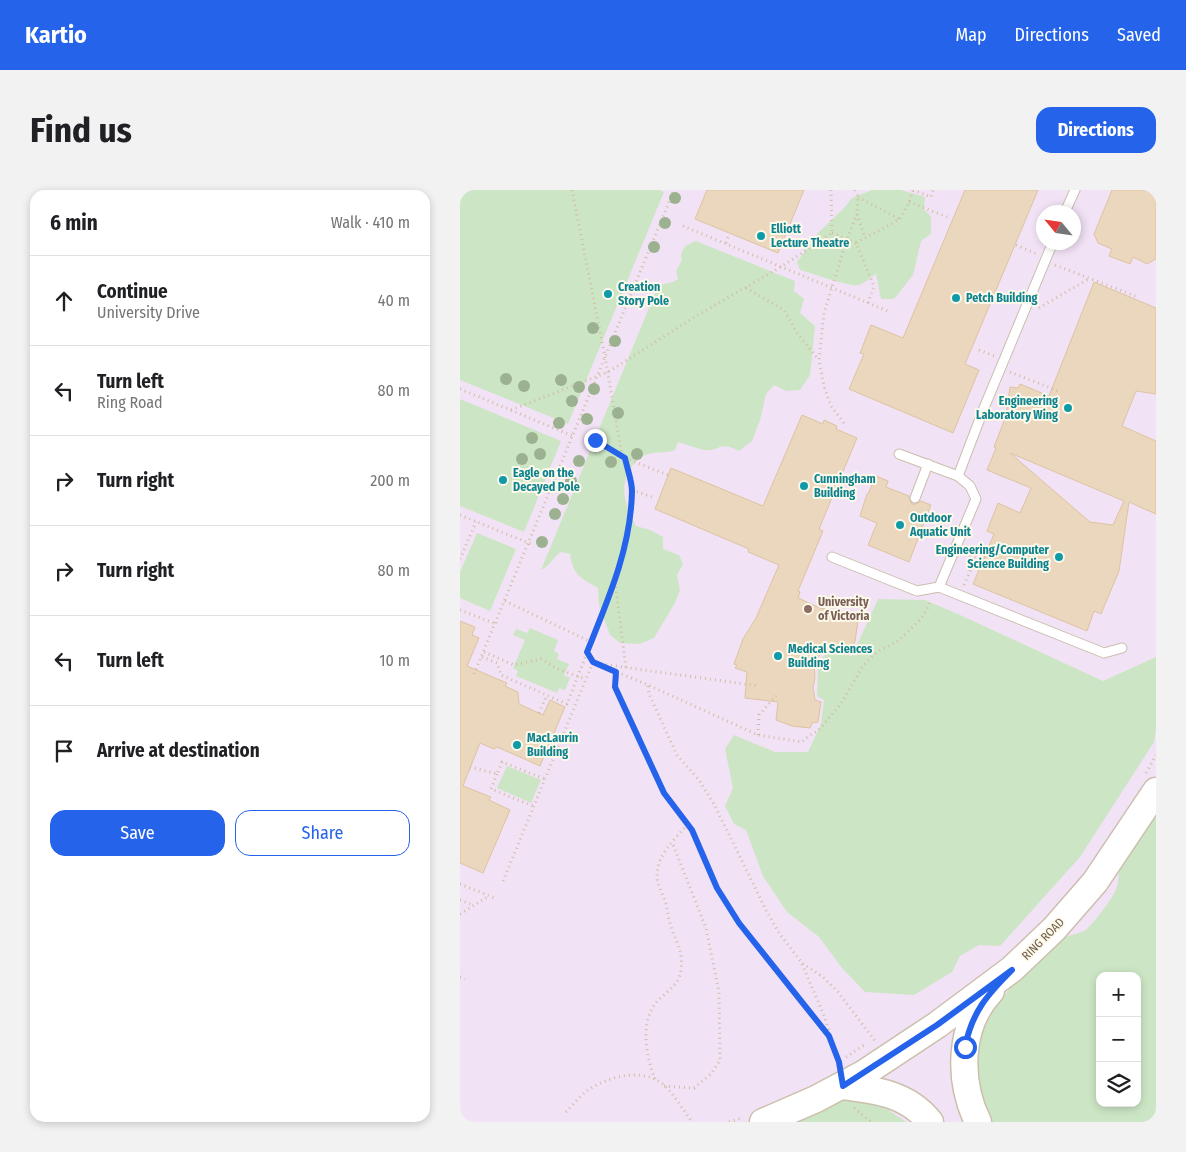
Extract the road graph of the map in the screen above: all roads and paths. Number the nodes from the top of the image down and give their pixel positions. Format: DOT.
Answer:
graph roads {
  1 [pos="572,190"];
  2 [pos="674,190"];
  3 [pos="831,190"];
  4 [pos="856,190"];
  5 [pos="913,190"];
  6 [pos="934,190"];
  7 [pos="1074,190"];
  8 [pos="858,197"];
  9 [pos="909,202"];
  10 [pos="1068,205"];
  11 [pos="857,214"];
  12 [pos="947,217"];
  13 [pos="900,219"];
  14 [pos="683,226"];
  15 [pos="832,233"];
  16 [pos="729,234"];
  17 [pos="865,238"];
  18 [pos="847,239"];
  19 [pos="726,243"];
  20 [pos="856,243"];
  21 [pos="1016,245"];
  22 [pos="1025,249"];
  23 [pos="1050,250"];
  24 [pos="1045,262"];
  25 [pos="781,267"];
  26 [pos="1090,277"];
  27 [pos="831,287"];
  28 [pos="746,288"];
  29 [pos="1138,297"];
  30 [pos="868,303"];
  31 [pos="890,312"];
  32 [pos="1017,328"];
  33 [pos="605,358"];
  34 [pos="819,360"];
  35 [pos="1001,368"];
  36 [pos="608,372"];
  37 [pos="598,376"];
  38 [pos="460,389"];
  39 [pos="1061,392"];
  40 [pos="511,410"];
  41 [pos="844,423"];
  42 [pos="573,436"];
  43 [pos="595,440"];
  44 [pos="899,454"];
  45 [pos="624,456"];
  46 [pos="928,464"];
  47 [pos="668,475"];
  48 [pos="958,476"];
  49 [pos="632,490"];
  50 [pos="654,498"];
  51 [pos="914,498"];
  52 [pos="460,515"];
  53 [pos="476,522"];
  54 [pos="530,544"];
  55 [pos="966,554"];
  56 [pos="993,556"];
  57 [pos="832,557"];
  58 [pos="976,558"];
  59 [pos="460,559"];
  60 [pos="615,581"];
  61 [pos="935,588"];
  62 [pos="960,595"];
  63 [pos="505,600"];
  64 [pos="460,610"];
  65 [pos="496,624"];
  66 [pos="591,642"];
  67 [pos="1122,648"];
  68 [pos="484,652"];
  69 [pos="587,652"];
  70 [pos="482,656"];
  71 [pos="594,663"];
  72 [pos="626,668"];
  73 [pos="616,672"];
  74 [pos="474,674"];
  75 [pos="578,676"];
  76 [pos="585,679"];
  77 [pos="648,685"];
  78 [pos="759,686"];
  79 [pos="547,695"];
  80 [pos="776,696"];
  81 [pos="539,713"];
  82 [pos="758,735"];
  83 [pos="1156,755"];
  84 [pos="470,767"];
  85 [pos="497,774"];
  86 [pos="545,779"];
  87 [pos="1150,784"];
  88 [pos="533,806"];
  89 [pos="688,824"];
  90 [pos="672,842"];
  91 [pos="503,881"];
  92 [pos="460,884"];
  93 [pos="489,896"];
  94 [pos="497,899"];
  95 [pos="460,900"];
  96 [pos="473,905"];
  97 [pos="460,914"];
  98 [pos="1012,970"];
  99 [pos="460,977"];
  100 [pos="464,979"];
  101 [pos="829,1036"];
  102 [pos="874,1039"];
  103 [pos="841,1074"];
  104 [pos="655,1080"];
  105 [pos="664,1086"];
  106 [pos="566,1112"];
  107 [pos="692,1122"];
  108 [pos="763,1122"];
  109 [pos="930,1122"];
  110 [pos="978,1122"];
  1 -- 33 [label="path"];
  2 -- 33 [label="path"];
  3 -- 15 [label="path"];
  4 -- 8 [label="path"];
  5 -- 6 [label="path"];
  5 -- 9 [label="path"];
  7 -- 10 [label="lane"];
  8 -- 11 [label="path"];
  8 -- 13 [label="path"];
  9 -- 12 [label="path"];
  9 -- 13 [label="path"];
  11 -- 17 [label="path"];
  11 -- 18 [label="path"];
  13 -- 17 [label="path"];
  14 -- 19 [label="path"];
  15 -- 18 [label="path"];
  15 -- 25 [label="path"];
  16 -- 19 [label="path"];
  17 -- 20 [label="path"];
  18 -- 20 [label="path"];
  18 -- 27 [label="path"];
  19 -- 25 [label="path"];
  20 -- 30 [label="path"];
  21 -- 22 [label="path"];
  23 -- 24 [label="lane"];
  24 -- 26 [label="path"];
  24 -- 32 [label="lane"];
  25 -- 27 [label="path"];
  25 -- 28 [label="path"];
  26 -- 29 [label="path"];
  26 -- 32 [label="path"];
  27 -- 30 [label="path"];
  27 -- 34 [label="path"];
  28 -- 34 [label="path"];
  28 -- 36 [label="path"];
  30 -- 31 [label="path"];
  32 -- 35 [label="lane"];
  33 -- 36 [label="path"];
  33 -- 37 [label="path"];
  34 -- 41 [label="path"];
  35 -- 39 [label="path"];
  35 -- 48 [label="lane"];
  36 -- 37 [label="path"];
  36 -- 45 [label="path"];
  37 -- 40 [label="path"];
  37 -- 42 [label="path"];
  38 -- 40 [label="path"];
  40 -- 42 [label="path"];
  42 -- 54 [label="path"];
  43 -- 45 [label="path"];
  44 -- 46 [label="lane"];
  45 -- 47 [label="path"];
  45 -- 49 [label="path"];
  46 -- 48 [label="lane"];
  46 -- 51 [label="lane"];
  48 -- 61 [label="lane"];
  49 -- 50 [label="path"];
  49 -- 60 [label="path"];
  52 -- 53 [label="path"];
  53 -- 54 [label="path"];
  53 -- 59 [label="path"];
  54 -- 63 [label="path"];
  55 -- 58 [label="path"];
  56 -- 58 [label="path"];
  57 -- 61 [label="lane"];
  58 -- 62 [label="path"];
  60 -- 66 [label="path"];
  60 -- 72 [label="path"];
  61 -- 62 [label="lane"];
  61 -- 82 [label="path"];
  62 -- 67 [label="lane"];
  63 -- 65 [label="path"];
  63 -- 66 [label="path"];
  64 -- 65 [label="path"];
  65 -- 68 [label="path"];
  66 -- 69 [label="path"];
  68 -- 70 [label="path"];
  68 -- 75 [label="path"];
  69 -- 71 [label="path"];
  69 -- 75 [label="path"];
  70 -- 74 [label="path"];
  70 -- 79 [label="path"];
  71 -- 72 [label="path"];
  71 -- 73 [label="path"];
  71 -- 76 [label="path"];
  72 -- 78 [label="path"];
  73 -- 77 [label="path"];
  73 -- 89 [label="path"];
  75 -- 76 [label="path"];
  75 -- 79 [label="path"];
  76 -- 86 [label="path"];
  77 -- 82 [label="path"];
  77 -- 101 [label="path"];
  79 -- 81 [label="path"];
  80 -- 82 [label="path"];
  83 -- 87 [label="path"];
  84 -- 85 [label="path"];
  85 -- 86 [label="path"];
  85 -- 88 [label="path"];
  86 -- 88 [label="path"];
  87 -- 98 [label="street, RING ROAD"];
  88 -- 91 [label="path"];
  89 -- 90 [label="path"];
  89 -- 101 [label="path"];
  90 -- 104 [label="path"];
  90 -- 105 [label="path"];
  92 -- 93 [label="path"];
  93 -- 94 [label="path"];
  93 -- 96 [label="path"];
  95 -- 96 [label="path"];
  96 -- 97 [label="path"];
  98 -- 103 [label="street, RING ROAD"];
  98 -- 110 [label="street"];
  99 -- 100 [label="path"];
  101 -- 103 [label="path"];
  102 -- 103 [label="path"];
  103 -- 108 [label="street, RING ROAD"];
  103 -- 109 [label="street"];
  104 -- 105 [label="path"];
  104 -- 106 [label="path"];
  105 -- 107 [label="path"];
}
